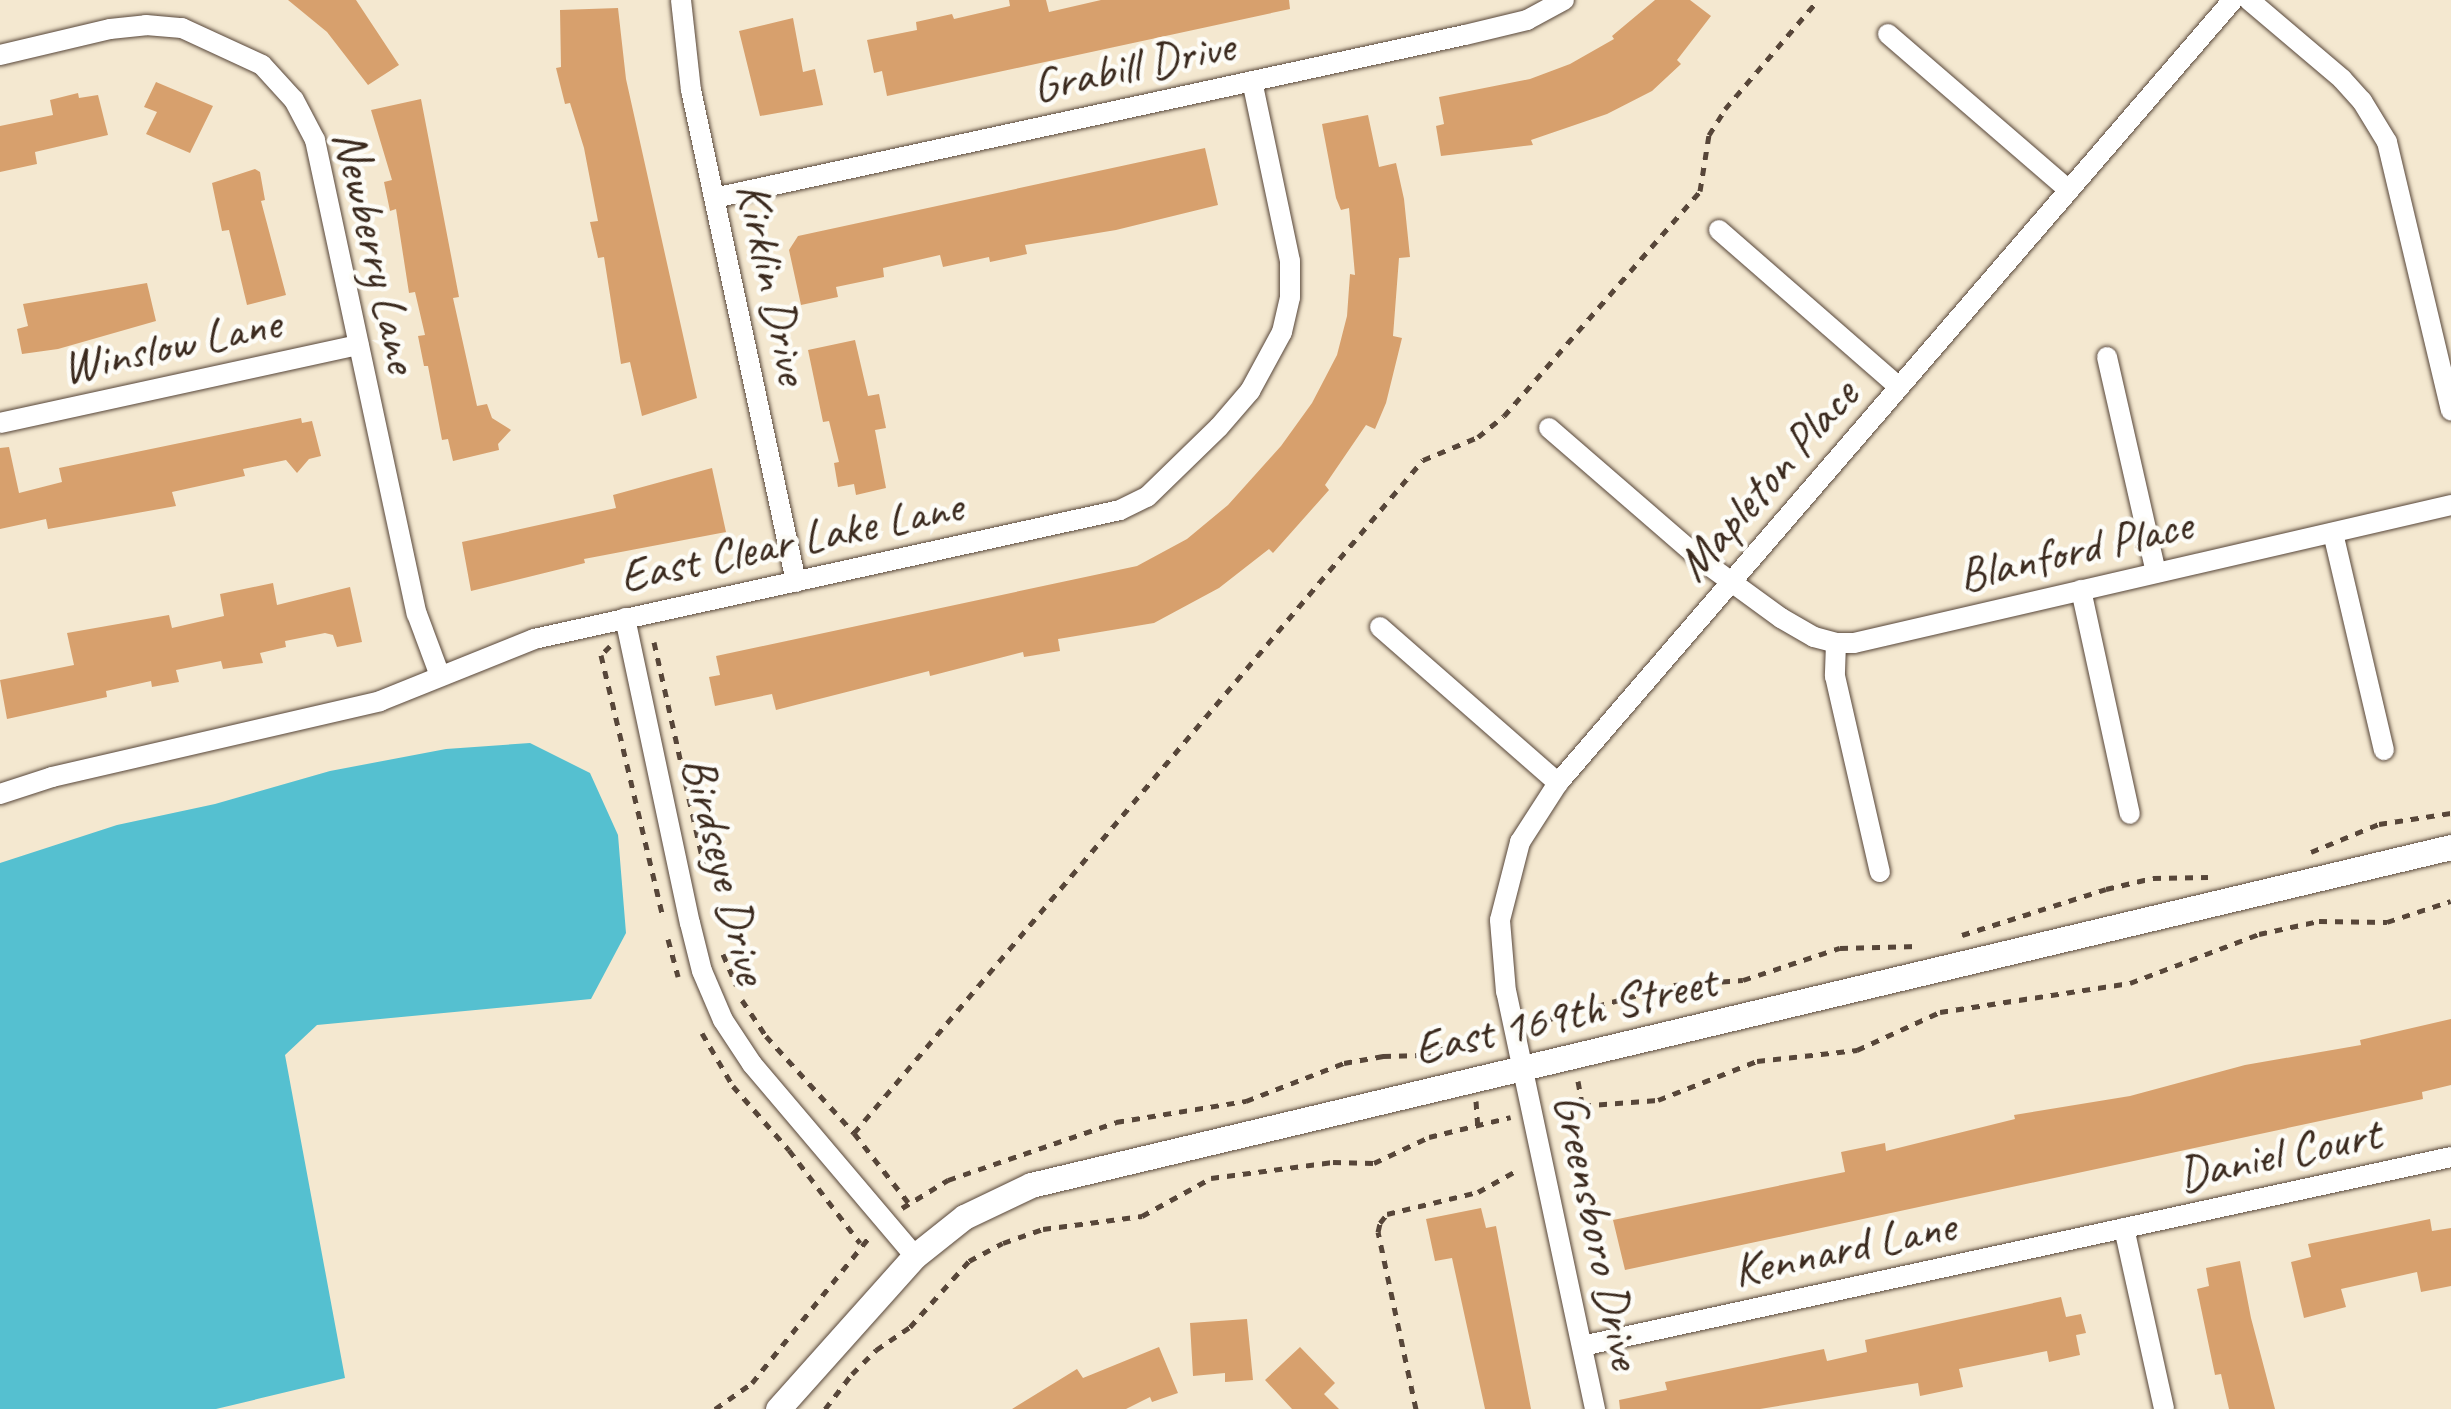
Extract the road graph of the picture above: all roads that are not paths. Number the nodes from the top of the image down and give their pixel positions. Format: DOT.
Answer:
graph roads {
  1 [pos="681,0"];
  2 [pos="1564,0"];
  3 [pos="2233,0"];
  4 [pos="2249,0"];
  5 [pos="1888,34"];
  6 [pos="0,55"];
  7 [pos="1252,81"];
  8 [pos="2069,190"];
  9 [pos="714,198"];
  10 [pos="1719,230"];
  11 [pos="359,346"];
  12 [pos="2107,357"];
  13 [pos="1899,387"];
  14 [pos="2451,410"];
  15 [pos="0,423"];
  16 [pos="1548,428"];
  17 [pos="2451,506"];
  18 [pos="2334,533"];
  19 [pos="2156,572"];
  20 [pos="796,582"];
  21 [pos="1732,582"];
  22 [pos="2081,590"];
  23 [pos="625,618"];
  24 [pos="1380,626"];
  25 [pos="1836,643"];
  26 [pos="440,676"];
  27 [pos="2384,750"];
  28 [pos="1558,783"];
  29 [pos="0,794"];
  30 [pos="2130,814"];
  31 [pos="2451,846"];
  32 [pos="1880,872"];
  33 [pos="1523,1069"];
  34 [pos="2451,1157"];
  35 [pos="2124,1228"];
  36 [pos="915,1256"];
  37 [pos="1582,1346"];
  38 [pos="778,1409"];
  39 [pos="1595,1409"];
  40 [pos="2164,1409"];
  1 -- 9 [label="street, Kirklin Drive"];
  2 -- 7 [label="street, Grabill Drive"];
  3 -- 8 [label="street, Mapleton Place"];
  4 -- 14 [label="street"];
  5 -- 8 [label="street"];
  6 -- 11 [label="street, Newberry Lane"];
  7 -- 9 [label="street, Grabill Drive"];
  7 -- 20 [label="street, East Clear Lake Lane"];
  8 -- 13 [label="street, Mapleton Place"];
  9 -- 20 [label="street, Kirklin Drive"];
  10 -- 13 [label="street"];
  11 -- 15 [label="street, Winslow Lane"];
  11 -- 26 [label="street, Newberry Lane"];
  12 -- 19 [label="street"];
  13 -- 21 [label="street, Mapleton Place"];
  16 -- 21 [label="street"];
  17 -- 18 [label="street, Blanford Place"];
  18 -- 19 [label="street, Blanford Place"];
  18 -- 27 [label="street"];
  19 -- 22 [label="street, Blanford Place"];
  20 -- 23 [label="street, East Clear Lake Lane"];
  21 -- 25 [label="street"];
  21 -- 28 [label="street, Mapleton Place"];
  22 -- 25 [label="street, Blanford Place"];
  22 -- 30 [label="street"];
  23 -- 26 [label="street, East Clear Lake Lane"];
  23 -- 36 [label="street, Birdseye Drive"];
  24 -- 28 [label="street"];
  25 -- 32 [label="street"];
  26 -- 29 [label="street, East Clear Lake Lane"];
  28 -- 33 [label="street, Mapleton Place"];
  31 -- 33 [label="street, East 169th Street"];
  33 -- 36 [label="street, East 169th Street"];
  33 -- 37 [label="street, Greensboro Drive"];
  34 -- 35 [label="street, Daniel Court"];
  35 -- 37 [label="street, Kennard Lane"];
  35 -- 40 [label="street"];
  36 -- 38 [label="street, East 169th Street"];
  37 -- 39 [label="street, Greensboro Drive"];
}
